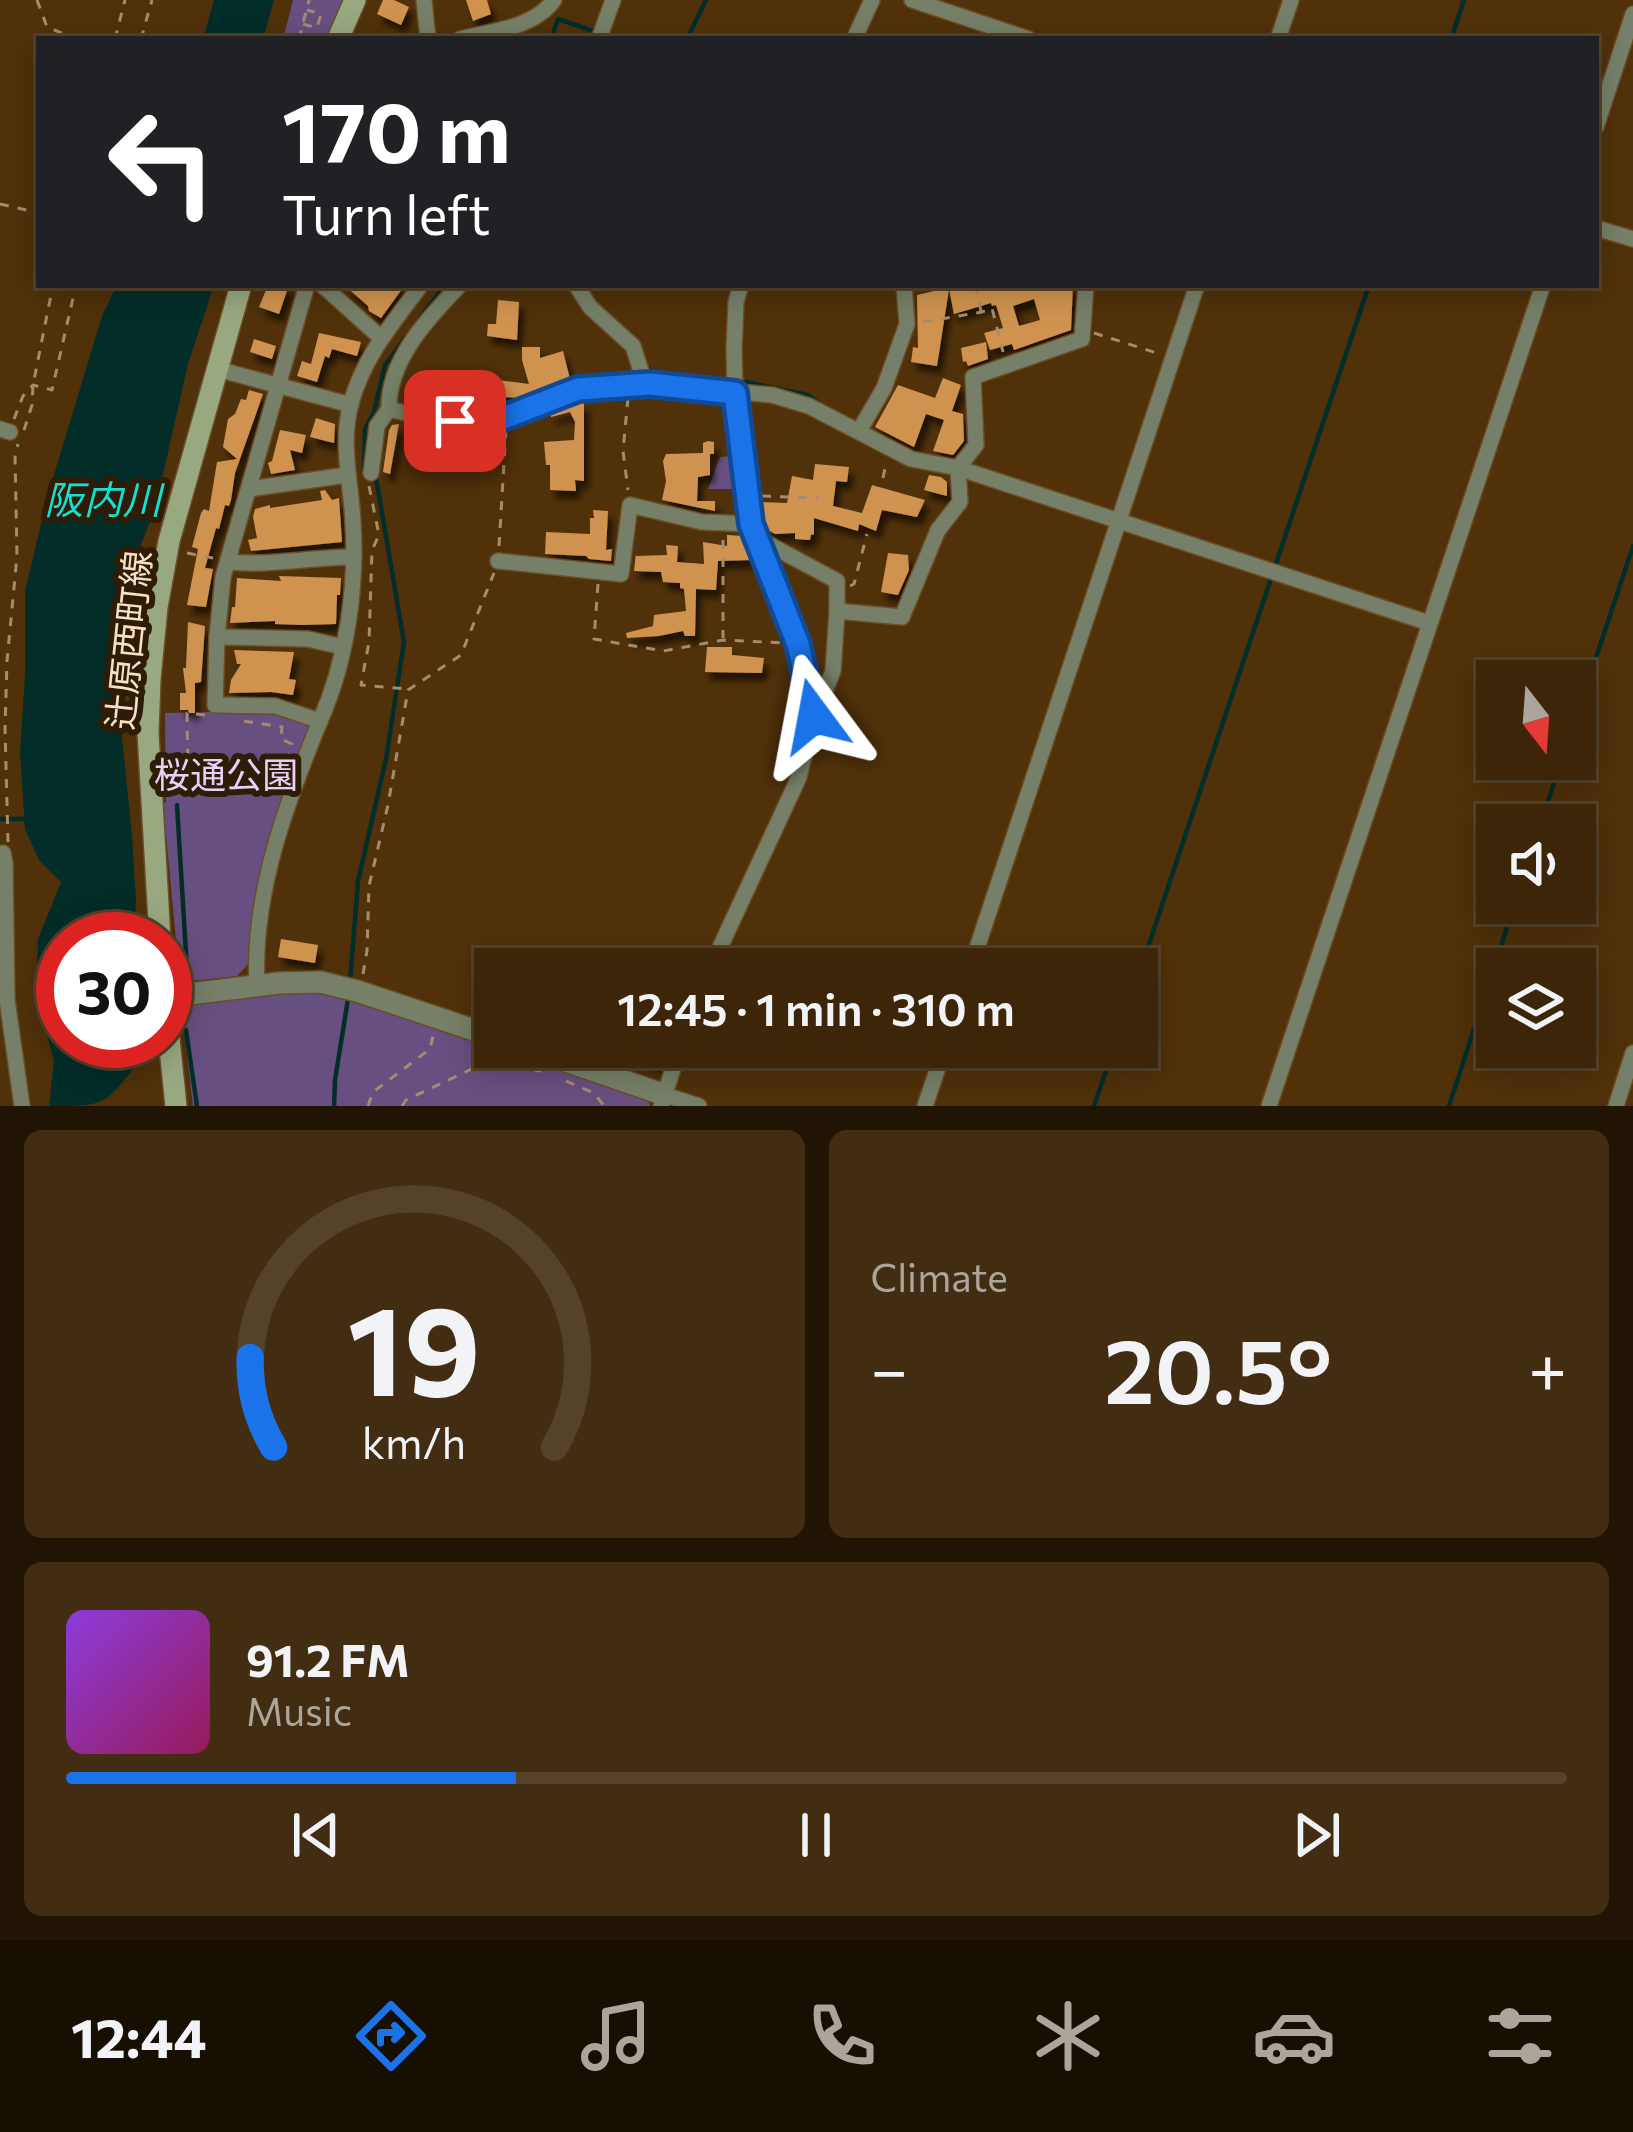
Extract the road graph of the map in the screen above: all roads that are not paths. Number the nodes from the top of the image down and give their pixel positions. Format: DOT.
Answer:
graph roads {
  1 [pos="355,0"];
  2 [pos="424,0"];
  3 [pos="554,0"];
  4 [pos="613,0"];
  5 [pos="872,0"];
  6 [pos="912,0"];
  7 [pos="1292,0"];
  8 [pos="1633,14"];
  9 [pos="339,36"];
  10 [pos="428,36"];
  11 [pos="472,36"];
  12 [pos="600,36"];
  13 [pos="855,36"];
  14 [pos="1015,36"];
  15 [pos="1280,36"];
  16 [pos="1599,118"];
  17 [pos="1599,229"];
  18 [pos="1633,239"];
  19 [pos="241,288"];
  20 [pos="306,288"];
  21 [pos="325,288"];
  22 [pos="419,288"];
  23 [pos="457,288"];
  24 [pos="578,288"];
  25 [pos="741,288"];
  26 [pos="904,288"];
  27 [pos="1086,288"];
  28 [pos="1196,288"];
  29 [pos="1543,288"];
  30 [pos="380,337"];
  31 [pos="217,369"];
  32 [pos="650,384"];
  33 [pos="278,386"];
  34 [pos="735,393"];
  35 [pos="351,405"];
  36 [pos="389,409"];
  37 [pos="859,431"];
  38 [pos="958,468"];
  39 [pos="347,475"];
  40 [pos="370,477"];
  41 [pos="249,489"];
  42 [pos="1119,520"];
  43 [pos="754,531"];
  44 [pos="354,557"];
  45 [pos="498,561"];
  46 [pos="229,562"];
  47 [pos="837,611"];
  48 [pos="1429,623"];
  49 [pos="217,638"];
  50 [pos="343,647"];
  51 [pos="814,716"];
  52 [pos="320,721"];
  53 [pos="3,853"];
  54 [pos="158,912"];
  55 [pos="720,948"];
  56 [pos="977,948"];
  57 [pos="256,986"];
  58 [pos="192,995"];
  59 [pos="474,1029"];
  60 [pos="1633,1053"];
  61 [pos="172,1068"];
  62 [pos="580,1068"];
  63 [pos="673,1068"];
  64 [pos="937,1068"];
  65 [pos="663,1100"];
  66 [pos="22,1106"];
  67 [pos="176,1106"];
  68 [pos="699,1106"];
  69 [pos="925,1106"];
  70 [pos="1269,1106"];
  71 [pos="1616,1106"];
  1 -- 9 [label="main road"];
  2 -- 10 [label="street"];
  3 -- 11 [label="street"];
  4 -- 12 [label="street"];
  5 -- 13 [label="street"];
  6 -- 14 [label="street"];
  7 -- 15 [label="street"];
  8 -- 16 [label="street"];
  17 -- 18 [label="street"];
  19 -- 31 [label="main road, 辻原西町線"];
  20 -- 33 [label="street"];
  21 -- 30 [label="street"];
  22 -- 30 [label="street"];
  23 -- 36 [label="street"];
  24 -- 32 [label="street"];
  25 -- 34 [label="street"];
  26 -- 37 [label="street"];
  27 -- 38 [label="street"];
  28 -- 42 [label="street"];
  29 -- 48 [label="street"];
  30 -- 35 [label="street"];
  31 -- 33 [label="street"];
  31 -- 54 [label="main road, 辻原西町線"];
  32 -- 34 [label="street"];
  32 -- 36 [label="street"];
  33 -- 35 [label="street"];
  33 -- 41 [label="street"];
  34 -- 37 [label="street"];
  34 -- 43 [label="street"];
  35 -- 39 [label="street"];
  36 -- 40 [label="street"];
  37 -- 38 [label="street"];
  38 -- 42 [label="street"];
  38 -- 47 [label="street"];
  39 -- 41 [label="street"];
  39 -- 44 [label="street"];
  41 -- 46 [label="street"];
  42 -- 48 [label="street"];
  42 -- 56 [label="street"];
  43 -- 45 [label="street"];
  43 -- 47 [label="street"];
  43 -- 51 [label="street"];
  44 -- 46 [label="street"];
  44 -- 50 [label="street"];
  46 -- 49 [label="street"];
  47 -- 51 [label="street"];
  48 -- 70 [label="street"];
  49 -- 50 [label="street"];
  49 -- 52 [label="street"];
  50 -- 52 [label="street"];
  51 -- 55 [label="street"];
  52 -- 57 [label="street"];
  53 -- 66 [label="street"];
  57 -- 58 [label="street"];
  57 -- 59 [label="street"];
  60 -- 71 [label="street"];
  61 -- 67 [label="main road"];
  62 -- 65 [label="street"];
  63 -- 65 [label="street"];
  64 -- 69 [label="street"];
  65 -- 68 [label="street"];
}
